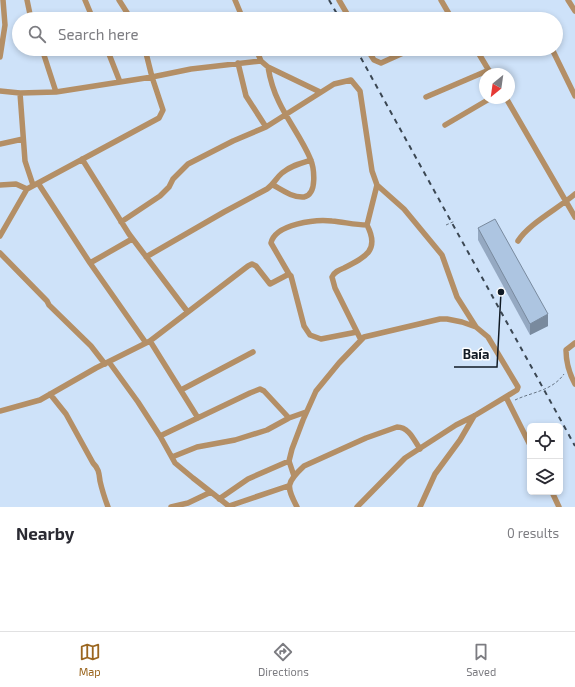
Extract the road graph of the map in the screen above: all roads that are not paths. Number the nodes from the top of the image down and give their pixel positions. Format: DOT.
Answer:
graph roads {
  1 [pos="3,0"];
  2 [pos="27,0"];
  3 [pos="85,0"];
  4 [pos="119,0"];
  5 [pos="235,0"];
  6 [pos="339,0"];
  7 [pos="441,0"];
  8 [pos="568,0"];
  9 [pos="575,11"];
  10 [pos="30,12"];
  11 [pos="90,12"];
  12 [pos="127,12"];
  13 [pos="240,12"];
  14 [pos="346,12"];
  15 [pos="448,12"];
  16 [pos="44,56"];
  17 [pos="110,56"];
  18 [pos="147,56"];
  19 [pos="259,56"];
  20 [pos="371,56"];
  21 [pos="396,56"];
  22 [pos="480,56"];
  23 [pos="555,56"];
  24 [pos="0,57"];
  25 [pos="260,60"];
  26 [pos="238,63"];
  27 [pos="268,67"];
  28 [pos="488,68"];
  29 [pos="479,76"];
  30 [pos="152,77"];
  31 [pos="120,82"];
  32 [pos="0,91"];
  33 [pos="56,92"];
  34 [pos="320,92"];
  35 [pos="20,93"];
  36 [pos="575,96"];
  37 [pos="426,97"];
  38 [pos="481,104"];
  39 [pos="509,104"];
  40 [pos="286,114"];
  41 [pos="445,125"];
  42 [pos="266,127"];
  43 [pos="23,139"];
  44 [pos="0,144"];
  45 [pos="82,159"];
  46 [pos="311,160"];
  47 [pos="35,184"];
  48 [pos="0,185"];
  49 [pos="273,185"];
  50 [pos="377,185"];
  51 [pos="27,188"];
  52 [pos="575,194"];
  53 [pos="566,201"];
  54 [pos="575,217"];
  55 [pos="121,222"];
  56 [pos="367,225"];
  57 [pos="0,235"];
  58 [pos="132,239"];
  59 [pos="518,241"];
  60 [pos="0,253"];
  61 [pos="146,257"];
  62 [pos="90,263"];
  63 [pos="289,274"];
  64 [pos="188,311"];
  65 [pos="476,327"];
  66 [pos="357,332"];
  67 [pos="361,340"];
  68 [pos="148,342"];
  69 [pos="575,343"];
  70 [pos="253,352"];
  71 [pos="107,363"];
  72 [pos="575,384"];
  73 [pos="181,390"];
  74 [pos="50,394"];
  75 [pos="506,397"];
  76 [pos="0,411"];
  77 [pos="306,412"];
  78 [pos="474,416"];
  79 [pos="198,418"];
  80 [pos="289,418"];
  81 [pos="160,436"];
  82 [pos="527,439"];
  83 [pos="420,449"];
  84 [pos="172,457"];
  85 [pos="289,461"];
  86 [pos="294,476"];
  87 [pos="288,486"];
  88 [pos="211,492"];
  89 [pos="553,495"];
  90 [pos="220,499"];
  91 [pos="182,506"];
  92 [pos="108,507"];
  93 [pos="171,507"];
  94 [pos="229,507"];
  95 [pos="297,507"];
  96 [pos="357,507"];
  97 [pos="420,507"];
  98 [pos="559,507"];
  1 -- 24 [label="street"];
  2 -- 10 [label="street"];
  3 -- 11 [label="street"];
  4 -- 12 [label="street"];
  5 -- 13 [label="street"];
  6 -- 14 [label="street"];
  7 -- 15 [label="street"];
  8 -- 9 [label="street"];
  16 -- 33 [label="street"];
  17 -- 31 [label="street"];
  18 -- 30 [label="street"];
  19 -- 25 [label="street"];
  20 -- 21 [label="street"];
  22 -- 28 [label="street"];
  23 -- 36 [label="street"];
  25 -- 26 [label="street"];
  25 -- 27 [label="street"];
  26 -- 30 [label="street"];
  26 -- 42 [label="street"];
  27 -- 34 [label="street"];
  27 -- 40 [label="street"];
  29 -- 37 [label="street"];
  30 -- 31 [label="street"];
  30 -- 45 [label="street"];
  31 -- 33 [label="street"];
  32 -- 35 [label="street"];
  33 -- 35 [label="street"];
  34 -- 40 [label="street"];
  34 -- 50 [label="street"];
  35 -- 43 [label="street"];
  38 -- 41 [label="street"];
  39 -- 53 [label="street"];
  40 -- 42 [label="street"];
  40 -- 46 [label="street"];
  42 -- 55 [label="street"];
  43 -- 44 [label="street"];
  43 -- 47 [label="street"];
  45 -- 47 [label="street"];
  45 -- 55 [label="street"];
  46 -- 49 [label="street"];
  46 -- 49 [label="street"];
  47 -- 51 [label="street"];
  47 -- 62 [label="street"];
  48 -- 51 [label="street"];
  49 -- 61 [label="street"];
  50 -- 56 [label="street"];
  50 -- 65 [label="street"];
  51 -- 57 [label="street"];
  52 -- 53 [label="street"];
  53 -- 54 [label="street"];
  53 -- 59 [label="street"];
  55 -- 58 [label="street"];
  56 -- 63 [label="street"];
  56 -- 66 [label="street"];
  58 -- 61 [label="street"];
  58 -- 62 [label="street"];
  60 -- 71 [label="street"];
  61 -- 64 [label="street"];
  62 -- 68 [label="street"];
  63 -- 64 [label="street"];
  63 -- 66 [label="street"];
  64 -- 68 [label="street"];
  65 -- 67 [label="street"];
  65 -- 75 [label="street"];
  66 -- 67 [label="street"];
  67 -- 77 [label="street"];
  68 -- 71 [label="street"];
  68 -- 73 [label="street"];
  69 -- 72 [label="street"];
  70 -- 73 [label="street"];
  71 -- 74 [label="street"];
  71 -- 81 [label="street"];
  73 -- 79 [label="street"];
  74 -- 76 [label="street"];
  74 -- 92 [label="street"];
  75 -- 78 [label="street"];
  75 -- 82 [label="street"];
  77 -- 80 [label="street"];
  77 -- 85 [label="street"];
  78 -- 83 [label="street"];
  78 -- 97 [label="street"];
  79 -- 80 [label="street"];
  79 -- 81 [label="street"];
  80 -- 84 [label="street"];
  81 -- 84 [label="street"];
  83 -- 86 [label="street"];
  83 -- 96 [label="street"];
  84 -- 88 [label="street"];
  85 -- 86 [label="street"];
  85 -- 90 [label="street"];
  86 -- 87 [label="street"];
  87 -- 94 [label="street"];
  87 -- 95 [label="street"];
  88 -- 90 [label="street"];
  88 -- 91 [label="street"];
  89 -- 98 [label="street"];
  90 -- 94 [label="street"];
  91 -- 93 [label="street"];
}
